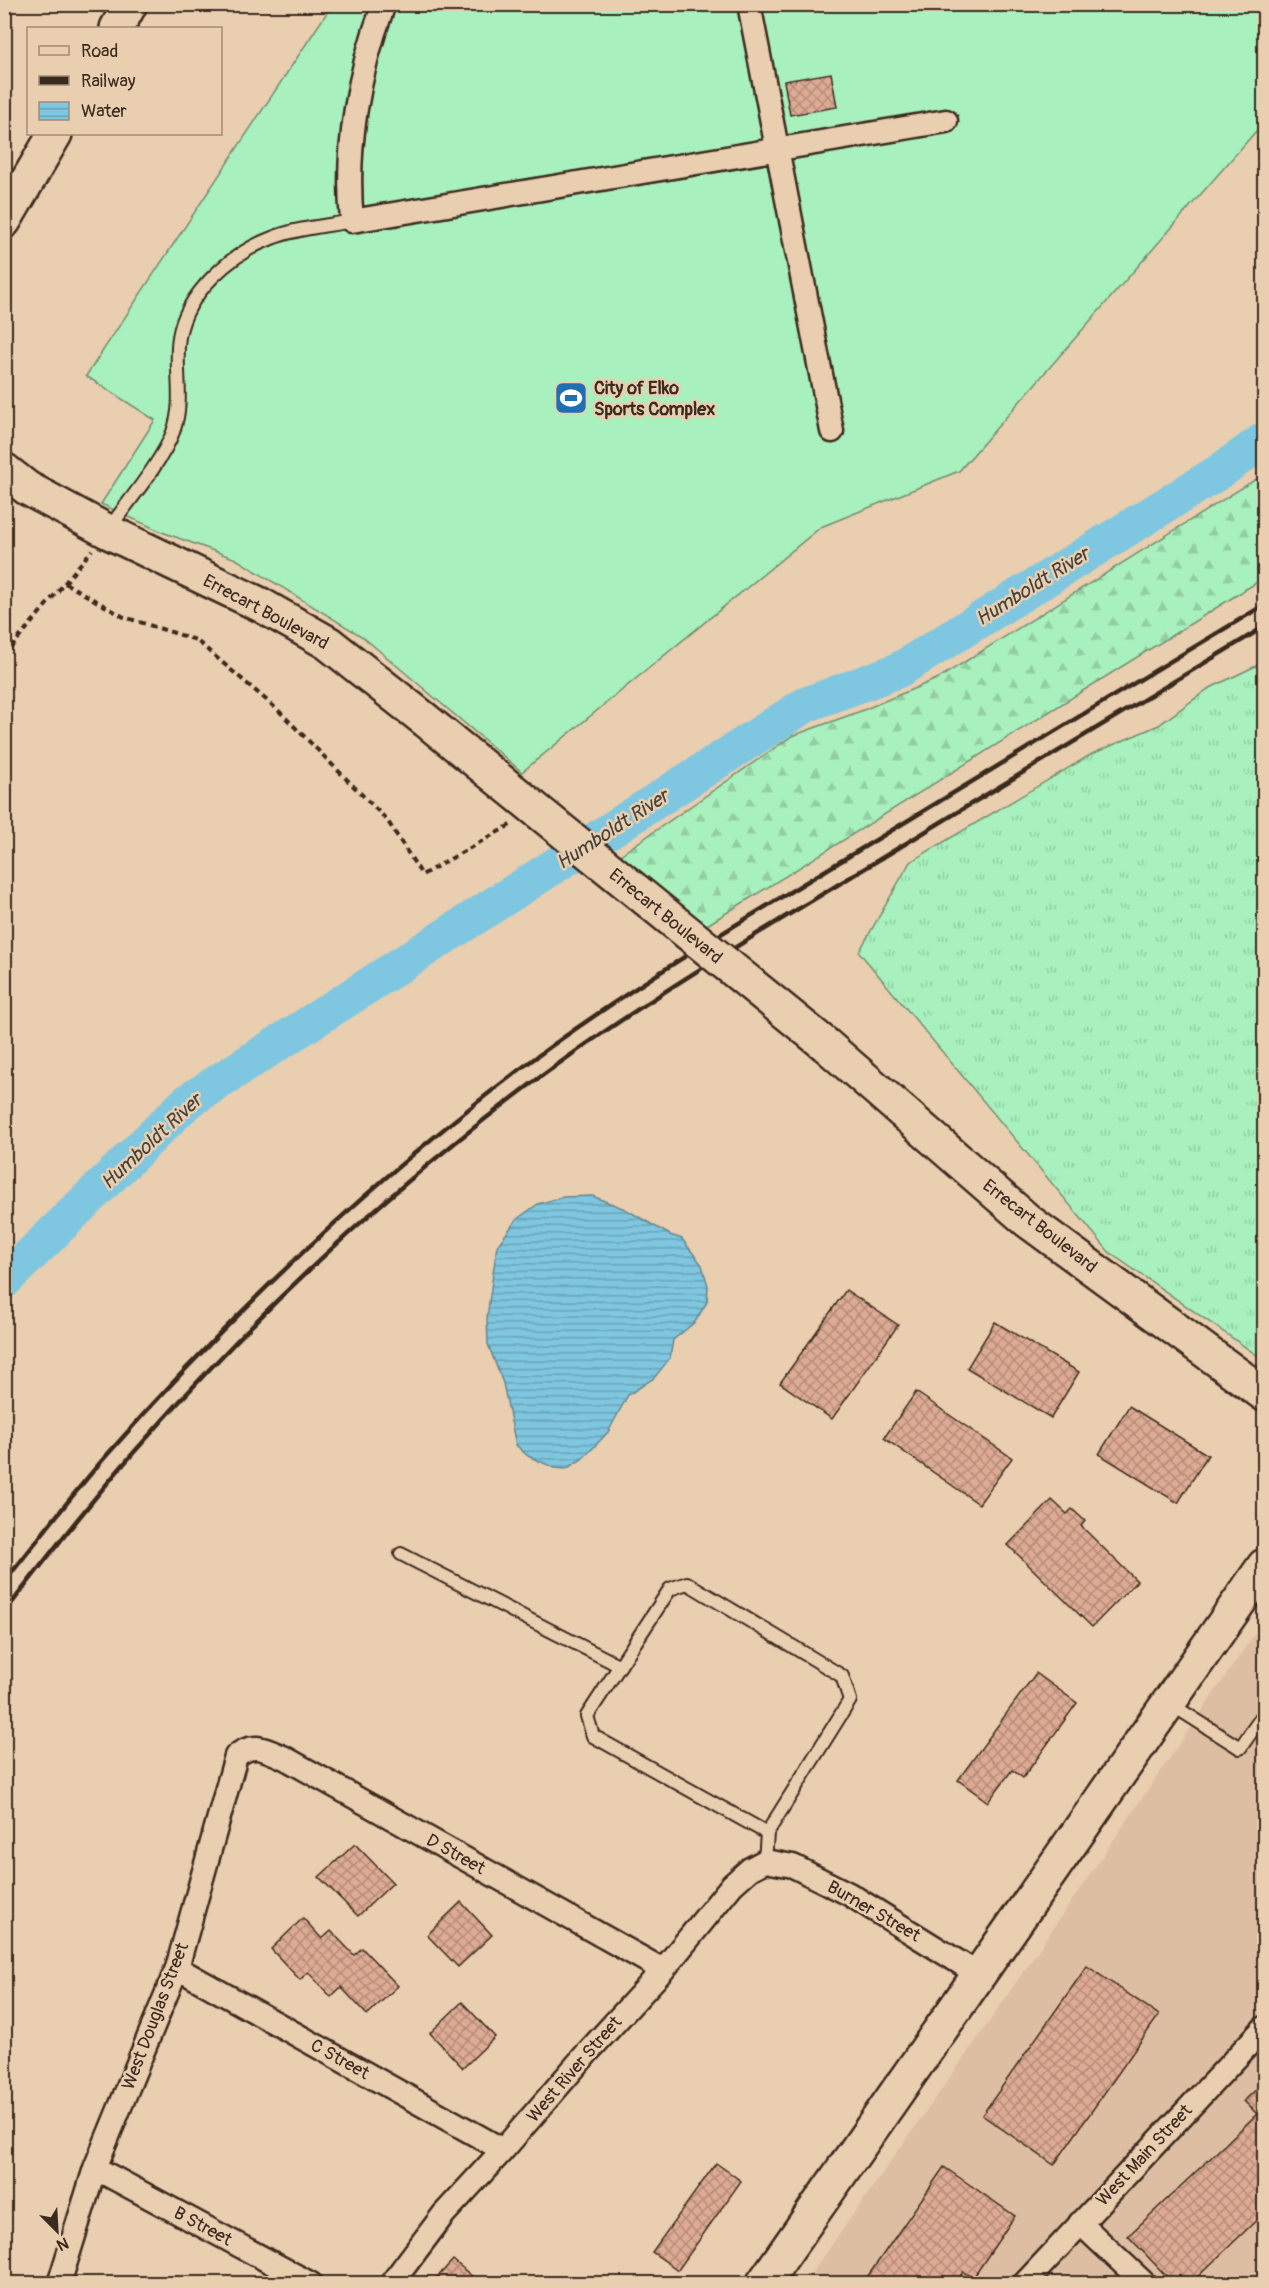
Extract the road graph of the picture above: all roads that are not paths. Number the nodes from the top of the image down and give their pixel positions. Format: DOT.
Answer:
graph roads {
  1 [pos="130,4"];
  2 [pos="384,4"];
  3 [pos="749,4"];
  4 [pos="118,27"];
  5 [pos="946,122"];
  6 [pos="54,135"];
  7 [pos="777,150"];
  8 [pos="5,217"];
  9 [pos="352,221"];
  10 [pos="832,431"];
  11 [pos="4,470"];
  12 [pos="107,531"];
  13 [pos="1264,1394"];
  14 [pos="401,1554"];
  15 [pos="1264,1566"];
  16 [pos="620,1666"];
  17 [pos="1168,1703"];
  18 [pos="1264,1713"];
  19 [pos="245,1748"];
  20 [pos="767,1833"];
  21 [pos="765,1861"];
  22 [pos="177,1968"];
  23 [pos="663,1970"];
  24 [pos="978,1974"];
  25 [pos="1264,2028"];
  26 [pos="503,2150"];
  27 [pos="95,2168"];
  28 [pos="1080,2223"];
  29 [pos="59,2283"];
  30 [pos="311,2283"];
  31 [pos="391,2283"];
  32 [pos="763,2283"];
  33 [pos="1024,2283"];
  34 [pos="1145,2283"];
  1 -- 4 [label="street"];
  2 -- 9 [label="street"];
  3 -- 7 [label="street"];
  5 -- 7 [label="street"];
  6 -- 8 [label="street"];
  7 -- 9 [label="street"];
  7 -- 10 [label="street"];
  9 -- 12 [label="lane"];
  11 -- 12 [label="street, Errecart Boulevard"];
  12 -- 13 [label="street, Errecart Boulevard, bridge"];
  14 -- 16 [label="lane"];
  15 -- 17 [label="street"];
  16 -- 20 [label="lane"];
  16 -- 20 [label="lane"];
  17 -- 18 [label="lane"];
  17 -- 24 [label="street"];
  19 -- 22 [label="street, West Douglas Street"];
  19 -- 23 [label="street, D Street"];
  20 -- 21 [label="lane"];
  21 -- 23 [label="street, West River Street"];
  21 -- 24 [label="street, Burner Street"];
  22 -- 26 [label="street, C Street"];
  22 -- 27 [label="street, West Douglas Street"];
  23 -- 26 [label="street, West River Street"];
  24 -- 32 [label="street"];
  25 -- 28 [label="street, West Main Street"];
  26 -- 31 [label="street, West River Street"];
  27 -- 29 [label="street, West Douglas Street"];
  27 -- 30 [label="street, B Street"];
  28 -- 33 [label="street, West Main Street"];
  28 -- 34 [label="street"];
}
